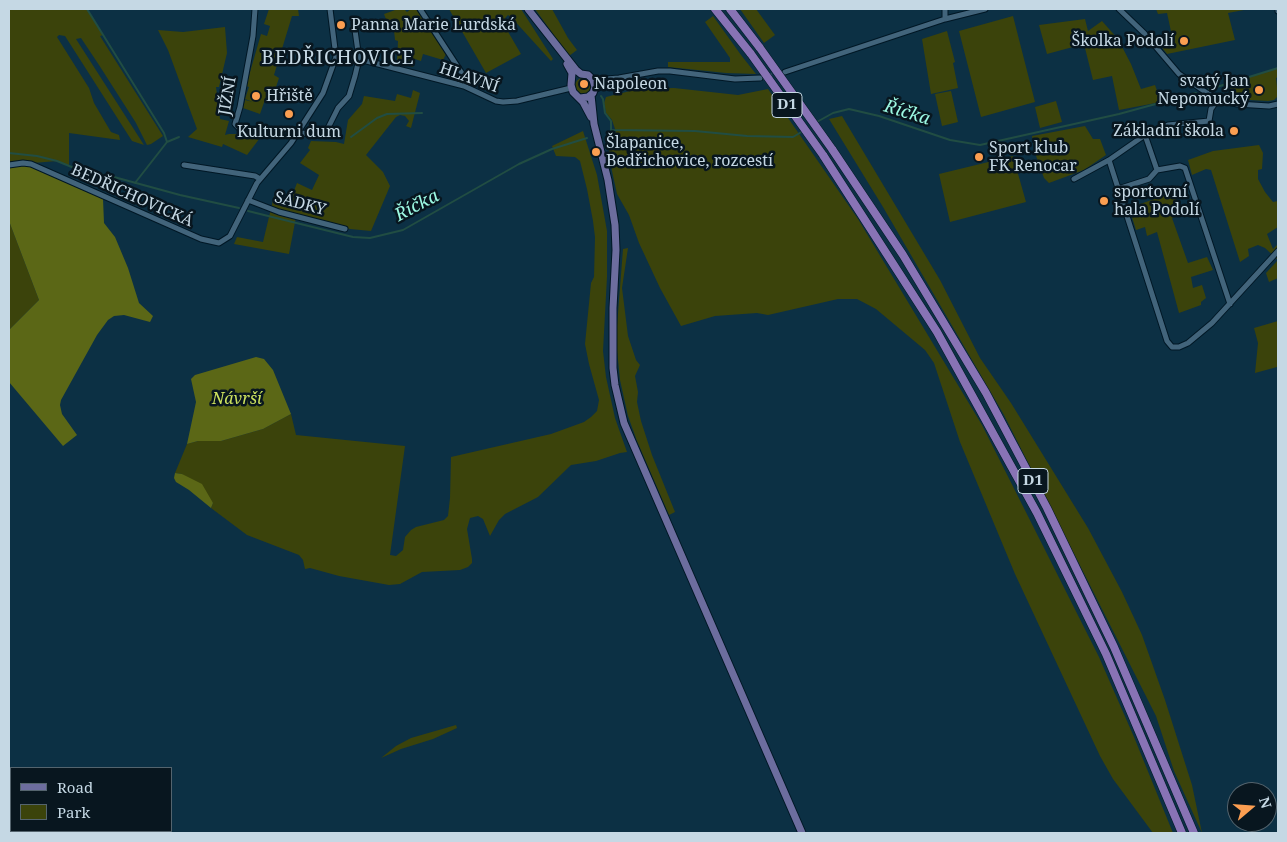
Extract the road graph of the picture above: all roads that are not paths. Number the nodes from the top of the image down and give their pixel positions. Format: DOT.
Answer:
graph roads {
  1 [pos="255,9"];
  2 [pos="330,9"];
  3 [pos="420,9"];
  4 [pos="528,9"];
  5 [pos="715,9"];
  6 [pos="730,9"];
  7 [pos="945,9"];
  8 [pos="985,9"];
  9 [pos="1119,9"];
  10 [pos="945,19"];
  11 [pos="354,23"];
  12 [pos="558,48"];
  13 [pos="336,57"];
  14 [pos="359,59"];
  15 [pos="785,72"];
  16 [pos="581,74"];
  17 [pos="619,78"];
  18 [pos="760,78"];
  19 [pos="572,80"];
  20 [pos="593,80"];
  21 [pos="464,86"];
  22 [pos="571,88"];
  23 [pos="592,92"];
  24 [pos="580,98"];
  25 [pos="1218,99"];
  26 [pos="1278,104"];
  27 [pos="594,124"];
  28 [pos="297,133"];
  29 [pos="1145,135"];
  30 [pos="1109,160"];
  31 [pos="9,165"];
  32 [pos="184,165"];
  33 [pos="1157,170"];
  34 [pos="260,179"];
  35 [pos="1074,179"];
  36 [pos="1118,189"];
  37 [pos="248,200"];
  38 [pos="345,229"];
  39 [pos="1278,251"];
  40 [pos="1230,304"];
  41 [pos="802,833"];
  42 [pos="1182,833"];
  43 [pos="1194,833"];
  1 -- 28 [label="street, JIŽNÍ"];
  2 -- 13 [label="street"];
  3 -- 21 [label="street"];
  4 -- 12 [label="main road"];
  5 -- 42 [label="highway, D1, bridge"];
  6 -- 43 [label="highway, D1, bridge"];
  7 -- 10 [label="street"];
  8 -- 10 [label="street"];
  9 -- 25 [label="street"];
  10 -- 15 [label="street"];
  11 -- 14 [label="street"];
  12 -- 16 [label="main road"];
  12 -- 19 [label="main road"];
  13 -- 14 [label="street, HLAVNÍ"];
  13 -- 28 [label="street"];
  14 -- 21 [label="street, HLAVNÍ"];
  14 -- 28 [label="street"];
  16 -- 19 [label="main road"];
  16 -- 20 [label="main road"];
  17 -- 18 [label="street"];
  17 -- 20 [label="street"];
  17 -- 23 [label="street"];
  19 -- 22 [label="main road"];
  20 -- 23 [label="main road"];
  21 -- 22 [label="street, HLAVNÍ"];
  22 -- 24 [label="main road"];
  23 -- 24 [label="main road"];
  23 -- 27 [label="main road"];
  24 -- 27 [label="main road"];
  25 -- 26 [label="street"];
  25 -- 29 [label="street"];
  27 -- 41 [label="main road"];
  28 -- 34 [label="street"];
  29 -- 30 [label="street"];
  29 -- 33 [label="street"];
  30 -- 35 [label="street"];
  30 -- 36 [label="street"];
  31 -- 37 [label="street, BEDŘICHOVICKÁ"];
  32 -- 34 [label="street"];
  33 -- 36 [label="street"];
  33 -- 40 [label="street"];
  34 -- 37 [label="street"];
  36 -- 40 [label="street"];
  37 -- 38 [label="street, SÁDKY"];
  39 -- 40 [label="street"];
}
